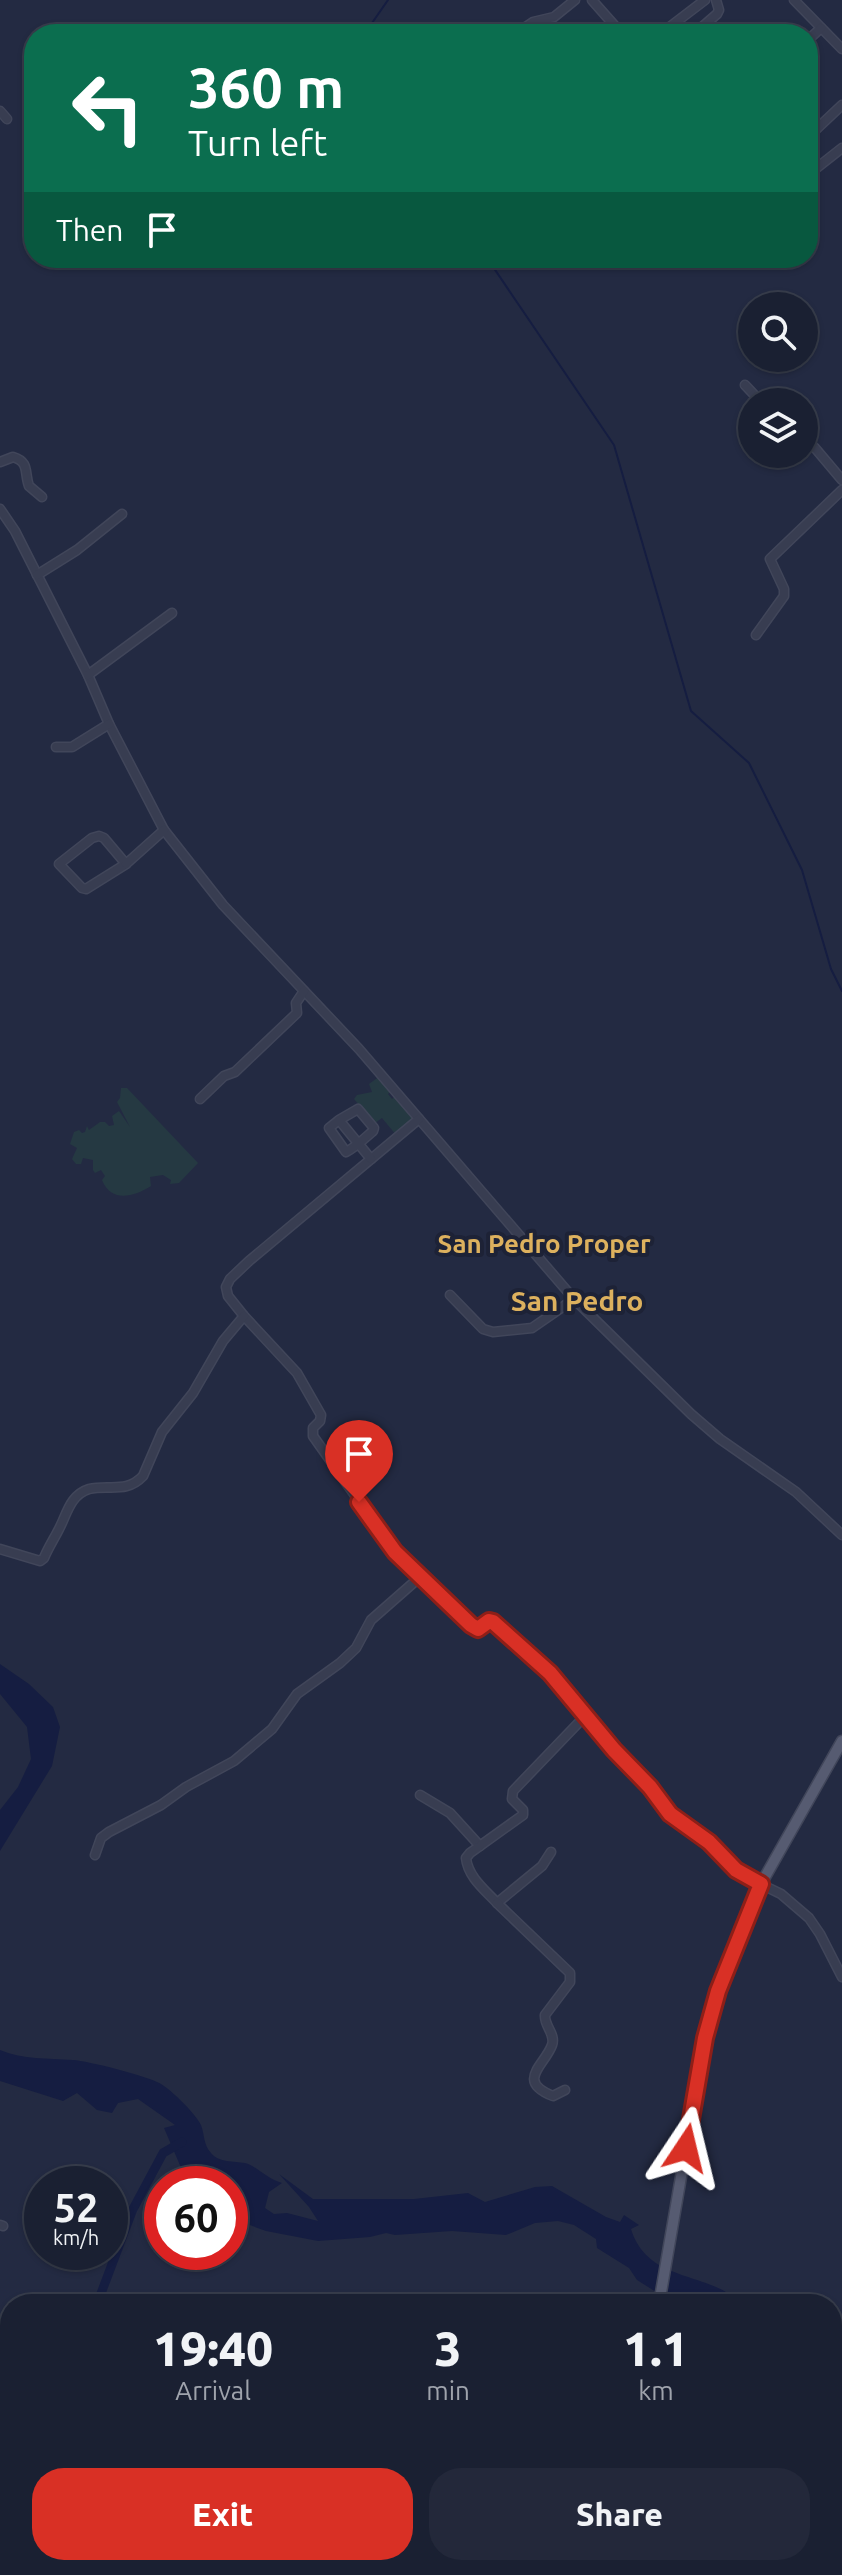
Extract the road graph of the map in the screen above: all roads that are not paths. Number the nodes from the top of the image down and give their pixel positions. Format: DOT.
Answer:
graph roads {
  1 [pos="575,0"];
  2 [pos="592,0"];
  3 [pos="705,0"];
  4 [pos="716,0"];
  5 [pos="794,0"];
  6 [pos="530,24"];
  7 [pos="613,24"];
  8 [pos="674,24"];
  9 [pos="706,24"];
  10 [pos="817,24"];
  11 [pos="818,25"];
  12 [pos="821,28"];
  13 [pos="818,31"];
  14 [pos="842,49"];
  15 [pos="842,105"];
  16 [pos="0,111"];
  17 [pos="7,119"];
  18 [pos="818,128"];
  19 [pos="842,148"];
  20 [pos="818,167"];
  21 [pos="745,385"];
  22 [pos="748,388"];
  23 [pos="818,452"];
  24 [pos="0,462"];
  25 [pos="842,480"];
  26 [pos="842,490"];
  27 [pos="42,497"];
  28 [pos="0,509"];
  29 [pos="122,514"];
  30 [pos="37,575"];
  31 [pos="172,613"];
  32 [pos="756,635"];
  33 [pos="88,675"];
  34 [pos="109,724"];
  35 [pos="56,747"];
  36 [pos="164,830"];
  37 [pos="126,864"];
  38 [pos="304,991"];
  39 [pos="200,1099"];
  40 [pos="419,1119"];
  41 [pos="339,1120"];
  42 [pos="358,1143"];
  43 [pos="371,1159"];
  44 [pos="450,1295"];
  45 [pos="574,1299"];
  46 [pos="244,1316"];
  47 [pos="842,1535"];
  48 [pos="0,1549"];
  49 [pos="420,1577"];
  50 [pos="586,1715"];
  51 [pos="842,1741"];
  52 [pos="420,1795"];
  53 [pos="480,1846"];
  54 [pos="551,1852"];
  55 [pos="95,1855"];
  56 [pos="761,1884"];
  57 [pos="497,1903"];
  58 [pos="842,1977"];
  59 [pos="565,2090"];
  60 [pos="661,2294"];
  1 -- 6 [label="street"];
  2 -- 7 [label="street"];
  3 -- 8 [label="street"];
  4 -- 9 [label="street"];
  5 -- 10 [label="street"];
  11 -- 12 [label="street"];
  12 -- 13 [label="street"];
  12 -- 14 [label="street"];
  15 -- 18 [label="street"];
  16 -- 17 [label="street"];
  19 -- 20 [label="street"];
  21 -- 22 [label="street"];
  23 -- 25 [label="street"];
  24 -- 27 [label="street"];
  26 -- 32 [label="street"];
  28 -- 30 [label="street"];
  29 -- 30 [label="street"];
  30 -- 33 [label="street"];
  31 -- 33 [label="street"];
  33 -- 34 [label="street"];
  34 -- 35 [label="street"];
  34 -- 36 [label="street"];
  36 -- 37 [label="street"];
  36 -- 38 [label="street"];
  37 -- 37 [label="street"];
  38 -- 39 [label="street"];
  38 -- 40 [label="street"];
  40 -- 43 [label="street"];
  40 -- 45 [label="street"];
  41 -- 42 [label="street"];
  41 -- 42 [label="street"];
  41 -- 42 [label="street"];
  42 -- 43 [label="street"];
  43 -- 46 [label="street"];
  44 -- 45 [label="street"];
  45 -- 47 [label="street"];
  46 -- 48 [label="street"];
  46 -- 49 [label="street"];
  49 -- 50 [label="street"];
  49 -- 55 [label="street"];
  50 -- 53 [label="street"];
  50 -- 56 [label="street"];
  51 -- 56 [label="main road"];
  52 -- 53 [label="street"];
  53 -- 57 [label="street"];
  54 -- 57 [label="street"];
  56 -- 58 [label="street"];
  56 -- 60 [label="main road"];
  57 -- 59 [label="street"];
}
